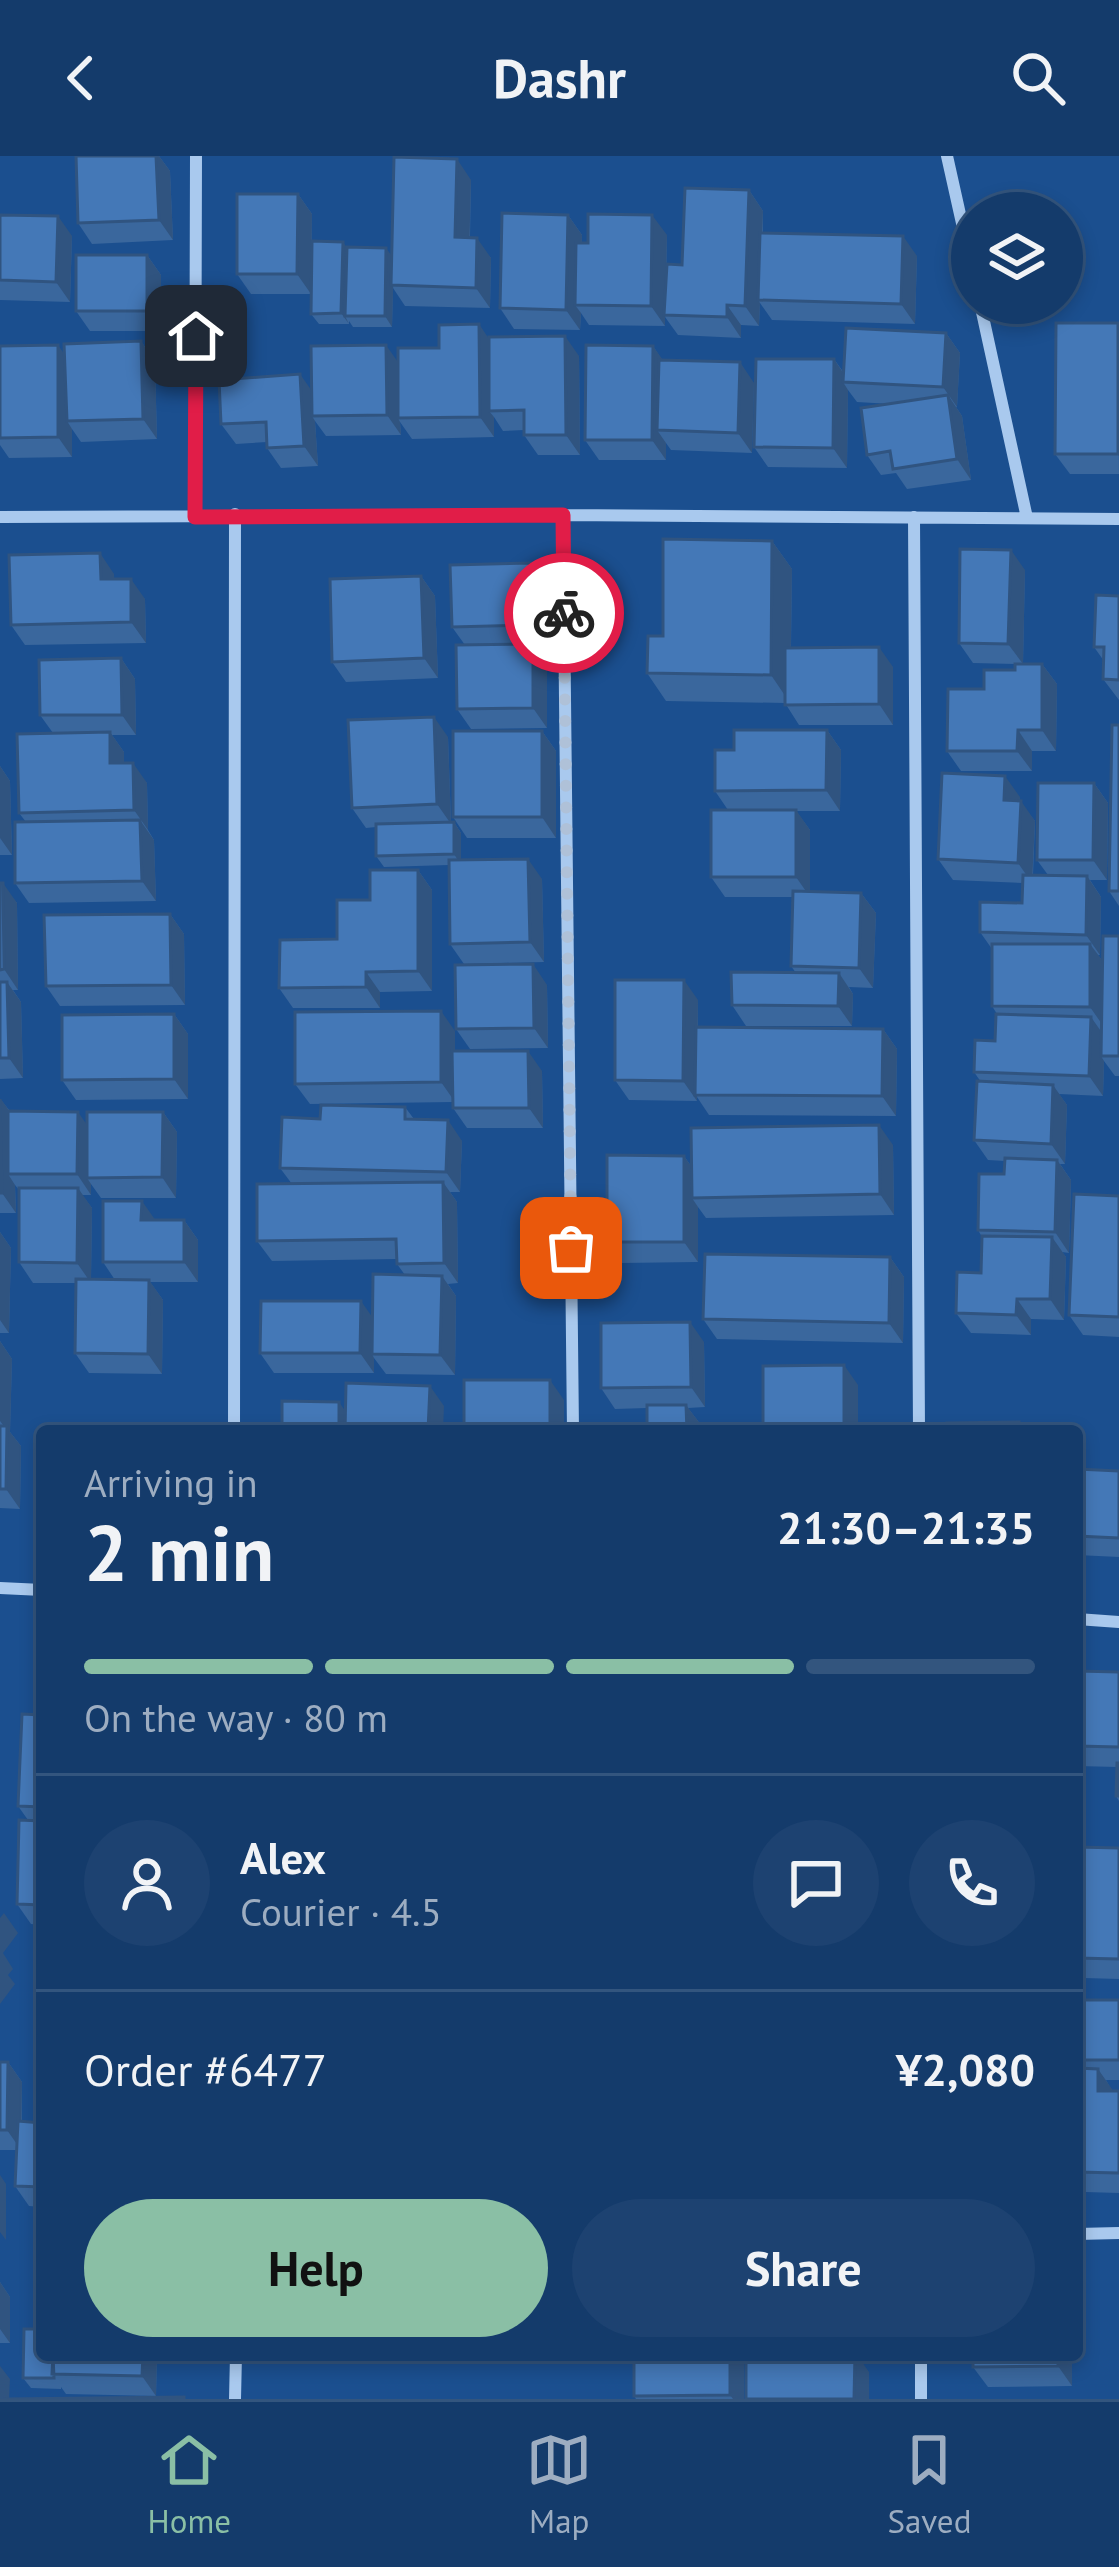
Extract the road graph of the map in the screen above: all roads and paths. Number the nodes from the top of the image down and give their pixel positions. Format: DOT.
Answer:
graph roads {
  1 [pos="196,156"];
  2 [pos="947,156"];
  3 [pos="955,192"];
  4 [pos="985,324"];
  5 [pos="235,514"];
  6 [pos="563,515"];
  7 [pos="0,517"];
  8 [pos="195,517"];
  9 [pos="914,517"];
  10 [pos="1027,518"];
  11 [pos="1119,519"];
  12 [pos="234,1425"];
  13 [pos="573,1425"];
  14 [pos="919,1425"];
  15 [pos="0,1588"];
  16 [pos="36,1590"];
  17 [pos="1083,1619"];
  18 [pos="1119,1622"];
  19 [pos="1119,2233"];
  20 [pos="1083,2234"];
  21 [pos="236,2361"];
  22 [pos="922,2361"];
  23 [pos="236,2399"];
  24 [pos="921,2399"];
  1 -- 8 [label="street"];
  2 -- 3 [label="street"];
  4 -- 10 [label="street"];
  5 -- 6 [label="street"];
  5 -- 8 [label="street"];
  5 -- 12 [label="street"];
  6 -- 9 [label="street"];
  6 -- 13 [label="street"];
  7 -- 8 [label="street"];
  9 -- 10 [label="street"];
  9 -- 14 [label="street"];
  10 -- 11 [label="street"];
  15 -- 16 [label="street"];
  17 -- 18 [label="street"];
  19 -- 20 [label="street"];
  21 -- 23 [label="street"];
  22 -- 24 [label="street"];
}
